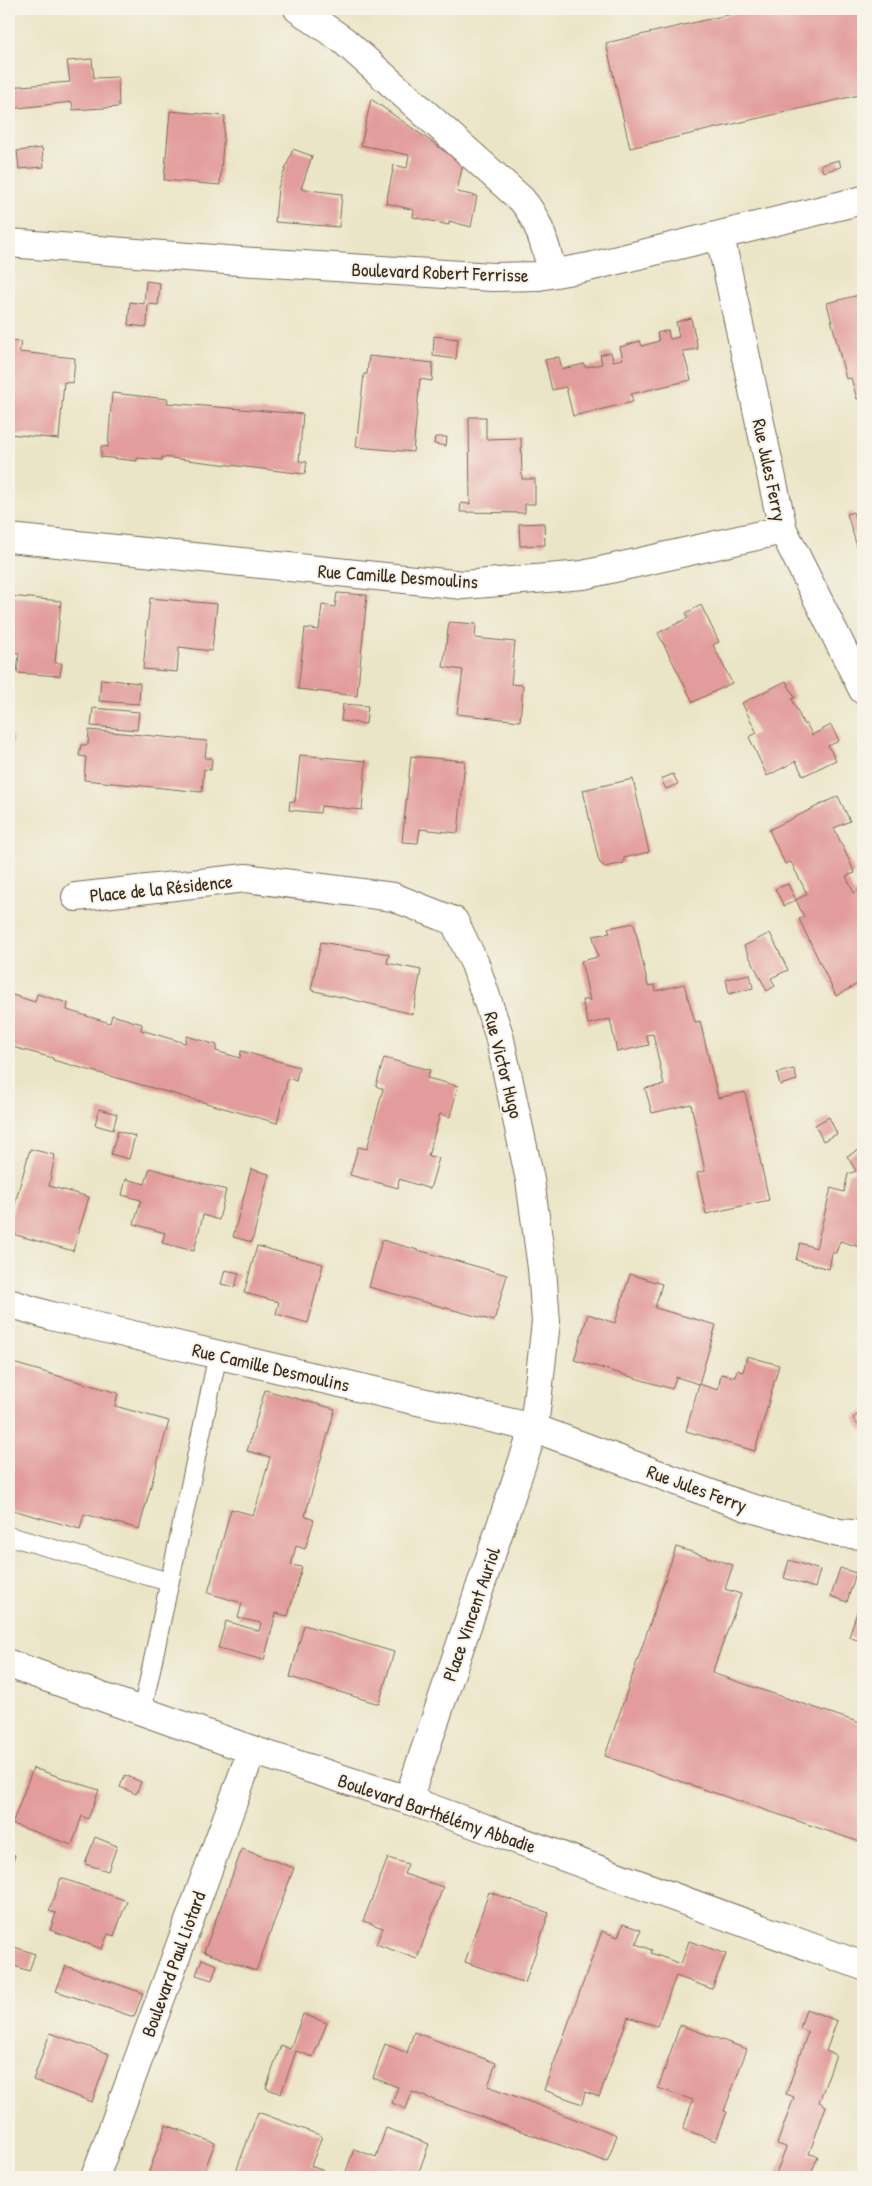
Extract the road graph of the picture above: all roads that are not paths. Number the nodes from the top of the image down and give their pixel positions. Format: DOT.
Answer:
graph roads {
  1 [pos="298,9"];
  2 [pos="863,200"];
  3 [pos="720,236"];
  4 [pos="9,243"];
  5 [pos="553,273"];
  6 [pos="783,530"];
  7 [pos="9,538"];
  8 [pos="863,690"];
  9 [pos="246,878"];
  10 [pos="76,897"];
  11 [pos="9,1303"];
  12 [pos="218,1354"];
  13 [pos="534,1428"];
  14 [pos="863,1535"];
  15 [pos="9,1536"];
  16 [pos="169,1582"];
  17 [pos="9,1664"];
  18 [pos="142,1712"];
  19 [pos="252,1750"];
  20 [pos="408,1800"];
  21 [pos="863,1966"];
  22 [pos="95,2177"];
  1 -- 5 [label="street"];
  2 -- 3 [label="street, Boulevard Robert Ferrisse"];
  3 -- 5 [label="street, Boulevard Robert Ferrisse"];
  3 -- 6 [label="street, Rue Jules Ferry"];
  4 -- 5 [label="street, Boulevard Robert Ferrisse"];
  6 -- 7 [label="street, Rue Camille Desmoulins"];
  6 -- 8 [label="street, Rue Jules Ferry"];
  9 -- 10 [label="street, Place de la Résidence"];
  9 -- 13 [label="street, Rue Victor Hugo"];
  11 -- 12 [label="street, Rue Camille Desmoulins"];
  12 -- 13 [label="street, Rue Camille Desmoulins"];
  12 -- 16 [label="lane"];
  13 -- 14 [label="street, Rue Jules Ferry"];
  13 -- 20 [label="street, Place Vincent Auriol"];
  15 -- 16 [label="lane"];
  16 -- 18 [label="lane"];
  17 -- 18 [label="street, Boulevard Barthélémy Abbadie"];
  18 -- 19 [label="street, Boulevard Barthélémy Abbadie"];
  19 -- 20 [label="street, Boulevard Barthélémy Abbadie"];
  19 -- 22 [label="street, Boulevard Paul Liotard"];
  20 -- 21 [label="street, Boulevard Barthélémy Abbadie"];
}
